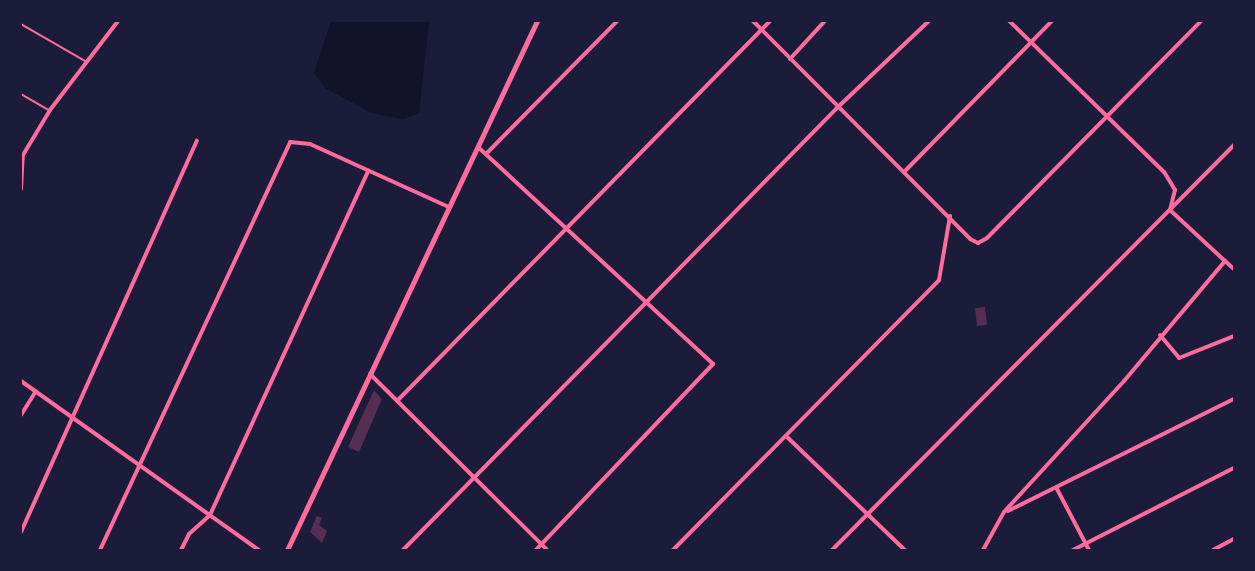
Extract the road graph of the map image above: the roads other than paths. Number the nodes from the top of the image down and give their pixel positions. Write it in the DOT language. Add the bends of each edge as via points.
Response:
graph roads {
  1 [pos="118,21"];
  2 [pos="537,21"];
  3 [pos="616,21"];
  4 [pos="753,21"];
  5 [pos="770,21"];
  6 [pos="825,21"];
  7 [pos="929,21"];
  8 [pos="1009,21"];
  9 [pos="1052,21"];
  10 [pos="1201,21"];
  11 [pos="21,24"];
  12 [pos="762,30"];
  13 [pos="1031,43"];
  14 [pos="790,59"];
  15 [pos="88,62"];
  16 [pos="21,94"];
  17 [pos="839,106"];
  18 [pos="50,110"];
  19 [pos="1106,118"];
  20 [pos="197,141"];
  21 [pos="1234,145"];
  22 [pos="477,146"];
  23 [pos="486,154"];
  24 [pos="22,156"];
  25 [pos="368,171"];
  26 [pos="905,171"];
  27 [pos="21,189"];
  28 [pos="449,207"];
  29 [pos="1170,210"];
  30 [pos="950,216"];
  31 [pos="567,226"];
  32 [pos="1225,261"];
  33 [pos="1234,269"];
  34 [pos="647,302"];
  35 [pos="1160,335"];
  36 [pos="1234,336"];
  37 [pos="370,373"];
  38 [pos="21,381"];
  39 [pos="36,391"];
  40 [pos="1234,399"];
  41 [pos="398,400"];
  42 [pos="21,415"];
  43 [pos="74,418"];
  44 [pos="786,436"];
  45 [pos="141,466"];
  46 [pos="1234,468"];
  47 [pos="473,477"];
  48 [pos="1057,489"];
  49 [pos="1004,512"];
  50 [pos="868,513"];
  51 [pos="210,515"];
  52 [pos="21,532"];
  53 [pos="1234,539"];
  54 [pos="1086,543"];
  55 [pos="541,545"];
  56 [pos="100,550"];
  57 [pos="182,550"];
  58 [pos="259,550"];
  59 [pos="287,550"];
  60 [pos="403,550"];
  61 [pos="536,550"];
  62 [pos="547,550"];
  63 [pos="673,550"];
  64 [pos="832,550"];
  65 [pos="905,550"];
  66 [pos="983,550"];
  67 [pos="1073,550"];
  68 [pos="1089,550"];
  69 [pos="1213,550"];
  1 -- 15 [label="street"];
  2 -- 22 [label="main road"];
  3 -- 23 [label="street"];
  4 -- 12 [label="street"];
  5 -- 12 [label="street"];
  6 -- 14 [label="street"];
  7 -- 17 [label="street"];
  8 -- 13 [label="street"];
  9 -- 13 [label="street"];
  10 -- 19 [label="street"];
  11 -- 15 [label="lane"];
  12 -- 14 [label="street"];
  12 -- 31 [label="street"];
  13 -- 19 [label="street"];
  13 -- 26 [label="street"];
  14 -- 17 [label="street"];
  15 -- 18 [label="street"];
  16 -- 18 [label="lane"];
  17 -- 26 [label="street"];
  17 -- 34 [label="street"];
  18 -- 24 [label="street"];
  19 -- 29 [label="street" via="1164,172 1175,190"];
  19 -- 30 [label="street" via="987,238 978,243 970,239"];
  20 -- 43 [label="street"];
  21 -- 29 [label="street"];
  22 -- 23 [label="street"];
  22 -- 28 [label="main road"];
  23 -- 31 [label="street"];
  24 -- 27 [label="street"];
  25 -- 28 [label="street"];
  25 -- 45 [label="street" via="310,144 290,142"];
  25 -- 51 [label="street"];
  26 -- 30 [label="street"];
  28 -- 37 [label="main road"];
  29 -- 32 [label="street"];
  29 -- 50 [label="street"];
  30 -- 44 [label="street" via="939,279"];
  31 -- 34 [label="street"];
  31 -- 41 [label="street"];
  32 -- 33 [label="street"];
  32 -- 35 [label="street"];
  34 -- 47 [label="street"];
  34 -- 55 [label="street" via="713,364"];
  35 -- 36 [label="street" via="1179,358"];
  35 -- 49 [label="street" via="1124,381"];
  37 -- 41 [label="street"];
  37 -- 59 [label="main road"];
  38 -- 39 [label="street"];
  39 -- 42 [label="street"];
  39 -- 43 [label="street"];
  40 -- 48 [label="street"];
  41 -- 47 [label="street"];
  43 -- 45 [label="street"];
  43 -- 52 [label="street"];
  44 -- 50 [label="street"];
  44 -- 63 [label="street"];
  45 -- 51 [label="street"];
  45 -- 56 [label="street"];
  46 -- 54 [label="street"];
  47 -- 55 [label="street"];
  47 -- 60 [label="street"];
  48 -- 49 [label="street"];
  48 -- 54 [label="street"];
  49 -- 66 [label="street"];
  50 -- 64 [label="street"];
  50 -- 65 [label="street"];
  51 -- 57 [label="street" via="189,534"];
  51 -- 58 [label="street"];
  53 -- 69 [label="street"];
  54 -- 67 [label="street"];
  54 -- 68 [label="street"];
  55 -- 61 [label="street"];
  55 -- 62 [label="street"];
}
